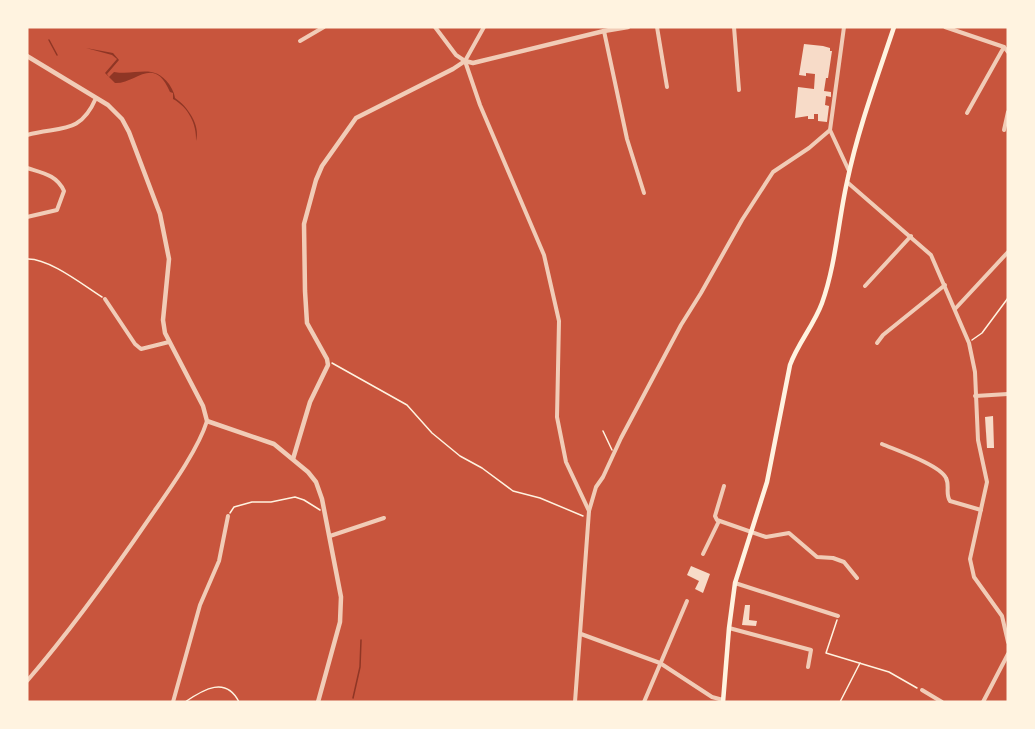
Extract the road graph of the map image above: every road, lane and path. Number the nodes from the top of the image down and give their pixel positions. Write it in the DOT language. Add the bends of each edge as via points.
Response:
graph roads {
  1 [pos="324,27"];
  2 [pos="435,27"];
  3 [pos="484,27"];
  4 [pos="587,27"];
  5 [pos="628,27"];
  6 [pos="657,27"];
  7 [pos="734,27"];
  8 [pos="844,27"];
  9 [pos="894,27"];
  10 [pos="945,27"];
  11 [pos="604,31"];
  12 [pos="587,35"];
  13 [pos="300,41"];
  14 [pos="1004,47"];
  15 [pos="1008,52"];
  16 [pos="27,56"];
  17 [pos="465,61"];
  18 [pos="667,87"];
  19 [pos="739,90"];
  20 [pos="96,98"];
  21 [pos="1008,112"];
  22 [pos="967,113"];
  23 [pos="830,130"];
  24 [pos="1004,130"];
  25 [pos="27,135"];
  26 [pos="27,168"];
  27 [pos="849,172"];
  28 [pos="847,182"];
  29 [pos="644,194"];
  30 [pos="27,217"];
  31 [pos="911,236"];
  32 [pos="1008,252"];
  33 [pos="27,259"];
  34 [pos="945,285"];
  35 [pos="865,286"];
  36 [pos="1008,298"];
  37 [pos="105,299"];
  38 [pos="955,309"];
  39 [pos="169,342"];
  40 [pos="877,343"];
  41 [pos="969,343"];
  42 [pos="327,359"];
  43 [pos="1008,394"];
  44 [pos="975,396"];
  45 [pos="207,421"];
  46 [pos="603,431"];
  47 [pos="882,444"];
  48 [pos="614,453"];
  49 [pos="293,459"];
  50 [pos="724,486"];
  51 [pos="317,509"];
  52 [pos="981,510"];
  53 [pos="589,511"];
  54 [pos="228,516"];
  55 [pos="589,519"];
  56 [pos="379,521"];
  57 [pos="719,521"];
  58 [pos="750,533"];
  59 [pos="330,536"];
  60 [pos="704,554"];
  61 [pos="857,578"];
  62 [pos="735,583"];
  63 [pos="687,600"];
  64 [pos="838,616"];
  65 [pos="1002,616"];
  66 [pos="1008,620"];
  67 [pos="729,628"];
  68 [pos="581,634"];
  69 [pos="1008,642"];
  70 [pos="1008,654"];
  71 [pos="860,662"];
  72 [pos="660,663"];
  73 [pos="808,667"];
  74 [pos="27,681"];
  75 [pos="922,690"];
  76 [pos="723,701"];
  77 [pos="173,702"];
  78 [pos="185,702"];
  79 [pos="239,702"];
  80 [pos="318,702"];
  81 [pos="575,702"];
  82 [pos="644,702"];
  83 [pos="840,702"];
  84 [pos="942,702"];
  85 [pos="982,702"];
  1 -- 13 [label="street"];
  2 -- 17 [label="street"];
  3 -- 17 [label="street"];
  4 -- 12 [label="street"];
  5 -- 11 [label="street"];
  6 -- 18 [label="street"];
  7 -- 19 [label="street"];
  8 -- 23 [label="street"];
  9 -- 27 [label="main road"];
  10 -- 14 [label="street"];
  11 -- 12 [label="street"];
  11 -- 29 [label="street" via="627,139"];
  12 -- 17 [label="street" via="473,63"];
  14 -- 15 [label="street"];
  14 -- 22 [label="street"];
  16 -- 20 [label="street"];
  17 -- 42 [label="street" via="363,112 322,166 304,224 307,323"];
  17 -- 53 [label="street" via="544,255 559,321 557,417 566,462"];
  20 -- 25 [label="street" via="87,116 75,126"];
  20 -- 39 [label="street" via="122,118 160,214 169,259 163,320"];
  21 -- 24 [label="street"];
  23 -- 27 [label="street"];
  23 -- 48 [label="street" via="773,171 681,325"];
  26 -- 30 [label="street" via="60,182 64,191 57,210"];
  27 -- 28 [label="main road"];
  28 -- 31 [label="street"];
  28 -- 58 [label="main road" via="822,304 790,365 767,482"];
  31 -- 34 [label="street" via="931,255"];
  31 -- 35 [label="street"];
  32 -- 38 [label="street"];
  33 -- 37 [label="path" via="58,269"];
  34 -- 38 [label="street"];
  34 -- 40 [label="street"];
  36 -- 41 [label="path" via="982,333"];
  37 -- 39 [label="street" via="141,349"];
  38 -- 41 [label="street"];
  39 -- 45 [label="street"];
  41 -- 44 [label="street"];
  42 -- 49 [label="street"];
  42 -- 55 [label="path" via="406,405 460,456 513,491"];
  43 -- 44 [label="street"];
  44 -- 52 [label="street" via="978,440 987,482"];
  45 -- 49 [label="street" via="274,444"];
  45 -- 74 [label="street" via="178,477 124,556"];
  46 -- 48 [label="path"];
  47 -- 52 [label="street" via="938,469 946,476 950,501"];
  48 -- 53 [label="street" via="596,487"];
  49 -- 59 [label="street" via="316,482"];
  50 -- 57 [label="street" via="715,516"];
  51 -- 54 [label="path" via="295,497 237,506"];
  52 -- 65 [label="street" via="970,559 974,577"];
  53 -- 55 [label="street"];
  54 -- 77 [label="street" via="219,561 200,605"];
  55 -- 68 [label="street"];
  56 -- 59 [label="street"];
  57 -- 58 [label="street"];
  57 -- 60 [label="street"];
  58 -- 61 [label="street" via="766,537 789,532 817,557 844,562"];
  58 -- 62 [label="main road"];
  59 -- 80 [label="street" via="341,597 340,622"];
  62 -- 64 [label="street"];
  62 -- 67 [label="main road"];
  63 -- 72 [label="street"];
  64 -- 71 [label="path" via="826,653"];
  65 -- 66 [label="street"];
  65 -- 69 [label="street"];
  67 -- 73 [label="street" via="812,650"];
  67 -- 76 [label="main road"];
  68 -- 72 [label="street"];
  68 -- 81 [label="street"];
  70 -- 85 [label="street"];
  71 -- 75 [label="path"];
  71 -- 83 [label="path"];
  72 -- 76 [label="street"];
  72 -- 82 [label="street"];
  75 -- 84 [label="street"];
  78 -- 79 [label="path" via="199,692 224,687 233,691"];
}
